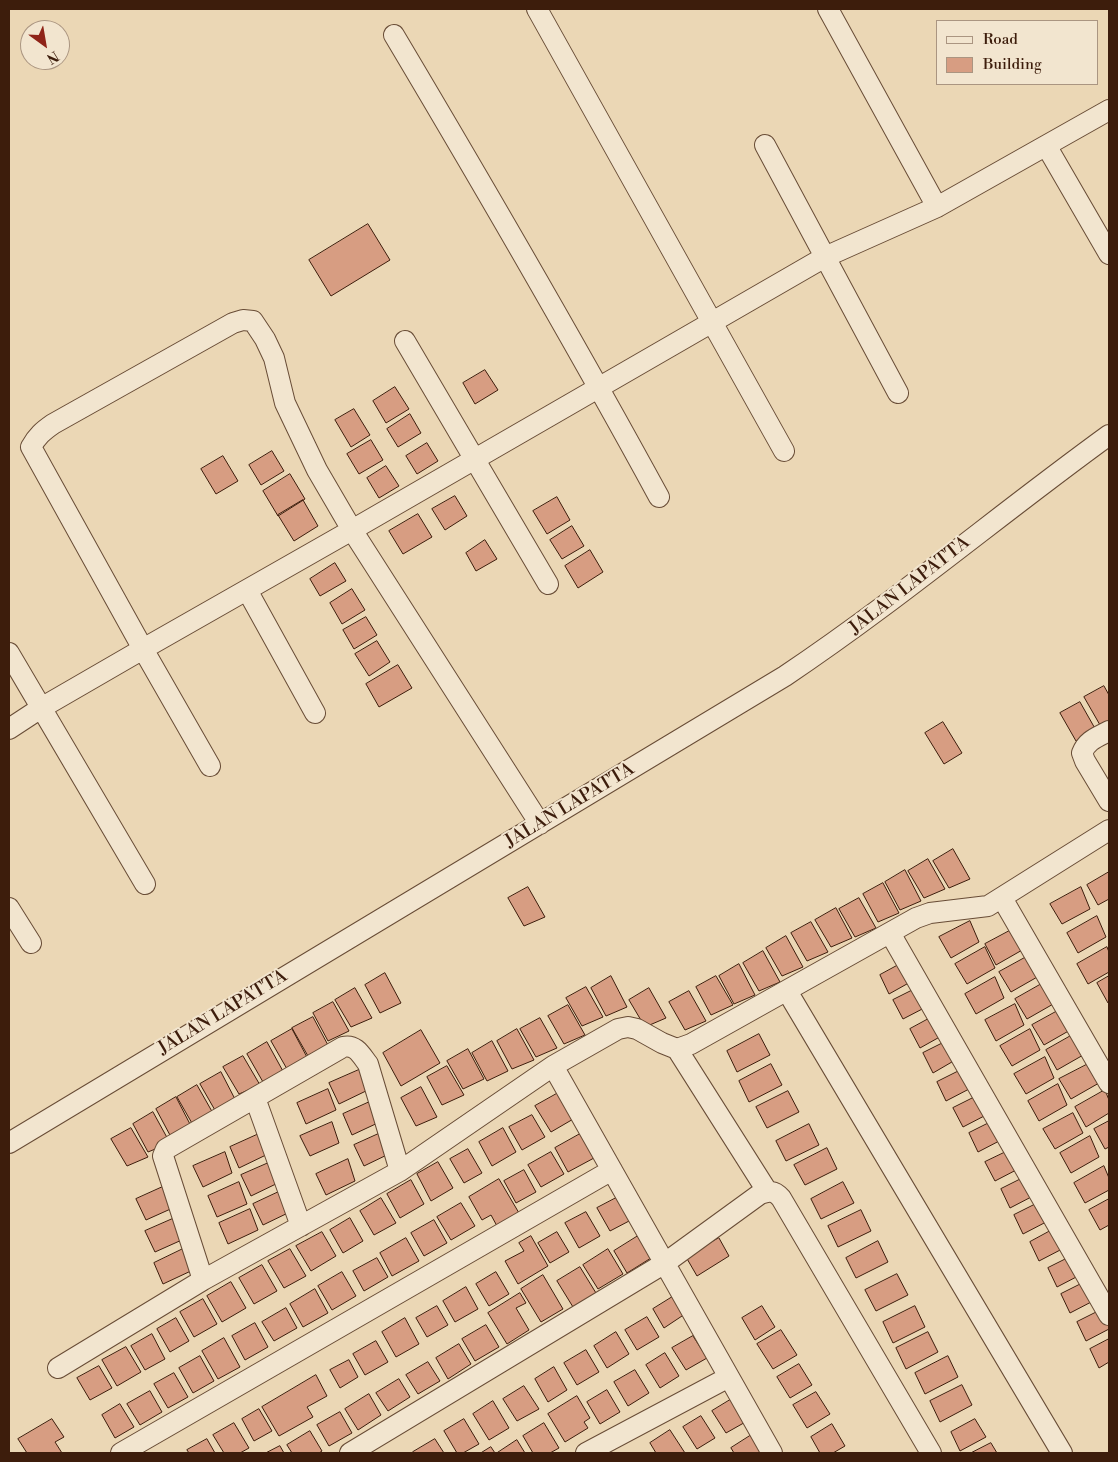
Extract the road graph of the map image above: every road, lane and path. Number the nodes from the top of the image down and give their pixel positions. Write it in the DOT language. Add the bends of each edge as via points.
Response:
graph roads {
  1 [pos="537,9"];
  2 [pos="828,9"];
  3 [pos="394,35"];
  4 [pos="1109,110"];
  5 [pos="764,146"];
  6 [pos="1047,146"];
  7 [pos="937,207"];
  8 [pos="1109,254"];
  9 [pos="824,257"];
  10 [pos="712,322"];
  11 [pos="405,341"];
  12 [pos="599,387"];
  13 [pos="898,393"];
  14 [pos="1109,435"];
  15 [pos="784,450"];
  16 [pos="475,459"];
  17 [pos="659,497"];
  18 [pos="352,530"];
  19 [pos="548,584"];
  20 [pos="247,590"];
  21 [pos="143,649"];
  22 [pos="9,654"];
  23 [pos="41,708"];
  24 [pos="315,712"];
  25 [pos="9,729"];
  26 [pos="1109,730"];
  27 [pos="210,766"];
  28 [pos="1109,800"];
  29 [pos="540,824"];
  30 [pos="1109,830"];
  31 [pos="145,884"];
  32 [pos="1002,898"];
  33 [pos="9,908"];
  34 [pos="890,933"];
  35 [pos="31,943"];
  36 [pos="786,991"];
  37 [pos="677,1049"];
  38 [pos="553,1066"];
  39 [pos="1109,1083"];
  40 [pos="256,1098"];
  41 [pos="9,1142"];
  42 [pos="612,1170"];
  43 [pos="400,1171"];
  44 [pos="767,1192"];
  45 [pos="301,1226"];
  46 [pos="665,1263"];
  47 [pos="204,1280"];
  48 [pos="1109,1315"];
  49 [pos="58,1368"];
  50 [pos="729,1377"];
  51 [pos="121,1453"];
  52 [pos="350,1453"];
  53 [pos="586,1453"];
  54 [pos="772,1453"];
  55 [pos="931,1453"];
  56 [pos="1062,1453"];
  1 -- 10 [label="street"];
  2 -- 7 [label="street"];
  3 -- 12 [label="street"];
  4 -- 6 [label="street"];
  5 -- 9 [label="street"];
  6 -- 7 [label="street"];
  6 -- 8 [label="street"];
  7 -- 9 [label="street"];
  9 -- 10 [label="street"];
  9 -- 13 [label="street"];
  10 -- 12 [label="street"];
  10 -- 15 [label="street"];
  11 -- 16 [label="street"];
  12 -- 16 [label="street"];
  12 -- 17 [label="street"];
  14 -- 29 [label="street, JALAN LAPATTA" via="835,643"];
  16 -- 18 [label="street"];
  16 -- 19 [label="street"];
  18 -- 20 [label="street"];
  18 -- 21 [label="street" via="317,470 285,403 274,358 253,321 233,323 53,424 41,432 31,447"];
  18 -- 29 [label="street"];
  20 -- 21 [label="street"];
  20 -- 24 [label="street"];
  21 -- 23 [label="street"];
  21 -- 27 [label="street"];
  22 -- 23 [label="street"];
  23 -- 25 [label="street"];
  23 -- 31 [label="street"];
  26 -- 28 [label="street" via="1086,744 1082,753"];
  29 -- 41 [label="street, JALAN LAPATTA"];
  30 -- 32 [label="street"];
  32 -- 34 [label="street" via="988,906 930,913"];
  32 -- 39 [label="street"];
  33 -- 35 [label="street"];
  34 -- 36 [label="street"];
  34 -- 48 [label="street"];
  36 -- 37 [label="street"];
  36 -- 56 [label="street"];
  37 -- 38 [label="street" via="628,1027 618,1029"];
  37 -- 44 [label="street"];
  38 -- 42 [label="street"];
  38 -- 43 [label="street"];
  40 -- 43 [label="street" via="342,1047 352,1047 368,1064"];
  40 -- 45 [label="street"];
  40 -- 47 [label="street" via="166,1149 163,1154"];
  42 -- 46 [label="street"];
  42 -- 51 [label="street"];
  43 -- 45 [label="street"];
  44 -- 46 [label="street"];
  44 -- 55 [label="street" via="776,1192 781,1198"];
  45 -- 47 [label="street"];
  46 -- 50 [label="street"];
  46 -- 52 [label="street"];
  47 -- 49 [label="street"];
  50 -- 53 [label="street"];
  50 -- 54 [label="street"];
}
